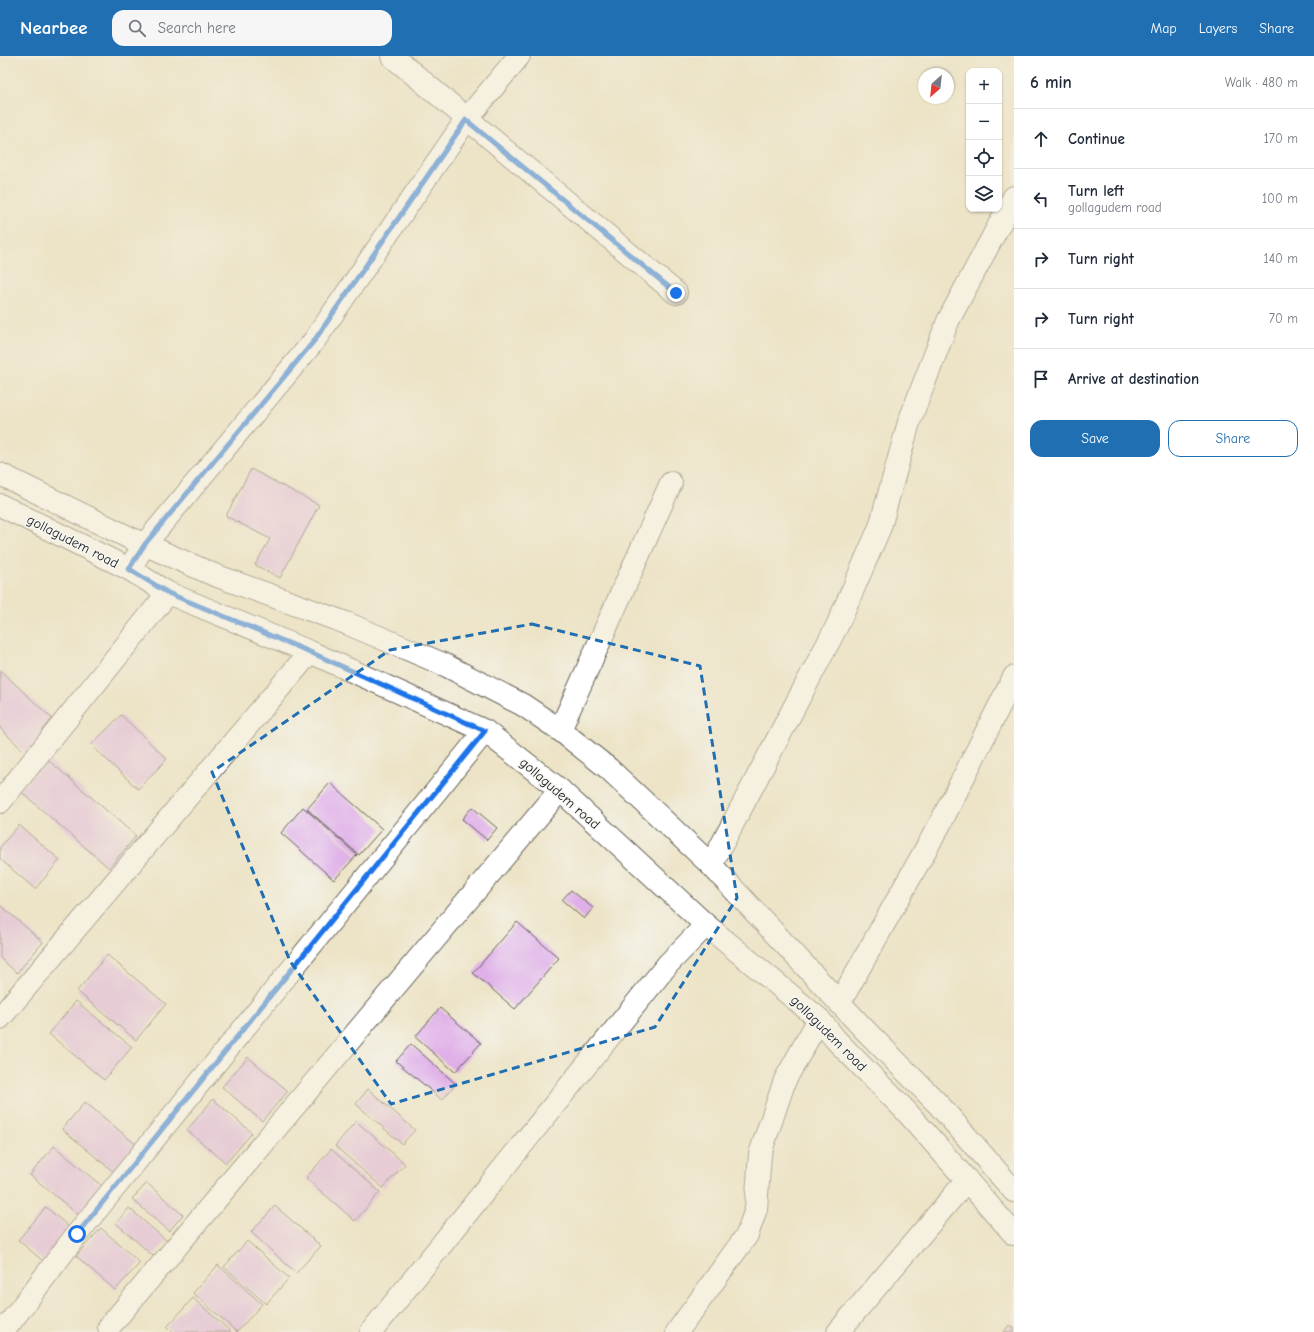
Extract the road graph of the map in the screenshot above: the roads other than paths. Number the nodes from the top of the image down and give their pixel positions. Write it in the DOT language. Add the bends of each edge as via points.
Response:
graph roads {
  1 [pos="392,56"];
  2 [pos="519,56"];
  3 [pos="466,120"];
  4 [pos="1014,197"];
  5 [pos="676,293"];
  6 [pos="0,474"];
  7 [pos="672,483"];
  8 [pos="0,505"];
  9 [pos="145,544"];
  10 [pos="129,569"];
  11 [pos="168,593"];
  12 [pos="310,652"];
  13 [pos="1014,677"];
  14 [pos="560,730"];
  15 [pos="485,731"];
  16 [pos="560,790"];
  17 [pos="0,802"];
  18 [pos="711,865"];
  19 [pos="706,925"];
  20 [pos="840,1002"];
  21 [pos="0,1018"];
  22 [pos="819,1019"];
  23 [pos="967,1180"];
  24 [pos="1014,1191"];
  25 [pos="1014,1234"];
  26 [pos="109,1327"];
  27 [pos="3,1332"];
  28 [pos="371,1332"];
  29 [pos="677,1332"];
  30 [pos="838,1332"];
  1 -- 3 [label="street"];
  2 -- 3 [label="street"];
  3 -- 5 [label="street"];
  3 -- 9 [label="street" via="314,341"];
  4 -- 18 [label="street" via="948,321 909,422 880,527 837,626"];
  6 -- 9 [label="street, gollagudem road"];
  7 -- 14 [label="street"];
  8 -- 10 [label="street, gollagudem road"];
  9 -- 10 [label="street"];
  9 -- 14 [label="street, gollagudem road" via="212,574 346,623 445,665 523,705"];
  10 -- 11 [label="street, gollagudem road"];
  11 -- 12 [label="street, gollagudem road"];
  11 -- 17 [label="street"];
  12 -- 15 [label="street, gollagudem road"];
  12 -- 21 [label="street"];
  13 -- 20 [label="street" via="940,824"];
  14 -- 18 [label="street, gollagudem road" via="609,769"];
  15 -- 16 [label="street, gollagudem road"];
  15 -- 27 [label="street" via="77,1234"];
  16 -- 19 [label="street, gollagudem road"];
  16 -- 26 [label="street"];
  18 -- 20 [label="street, gollagudem road"];
  19 -- 22 [label="street, gollagudem road"];
  19 -- 28 [label="street" via="668,964"];
  20 -- 24 [label="street, gollagudem road" via="939,1105"];
  22 -- 23 [label="street, gollagudem road"];
  22 -- 29 [label="street" via="785,1080 760,1154 756,1210 746,1235"];
  23 -- 25 [label="street, gollagudem road"];
  23 -- 30 [label="street"];
}
